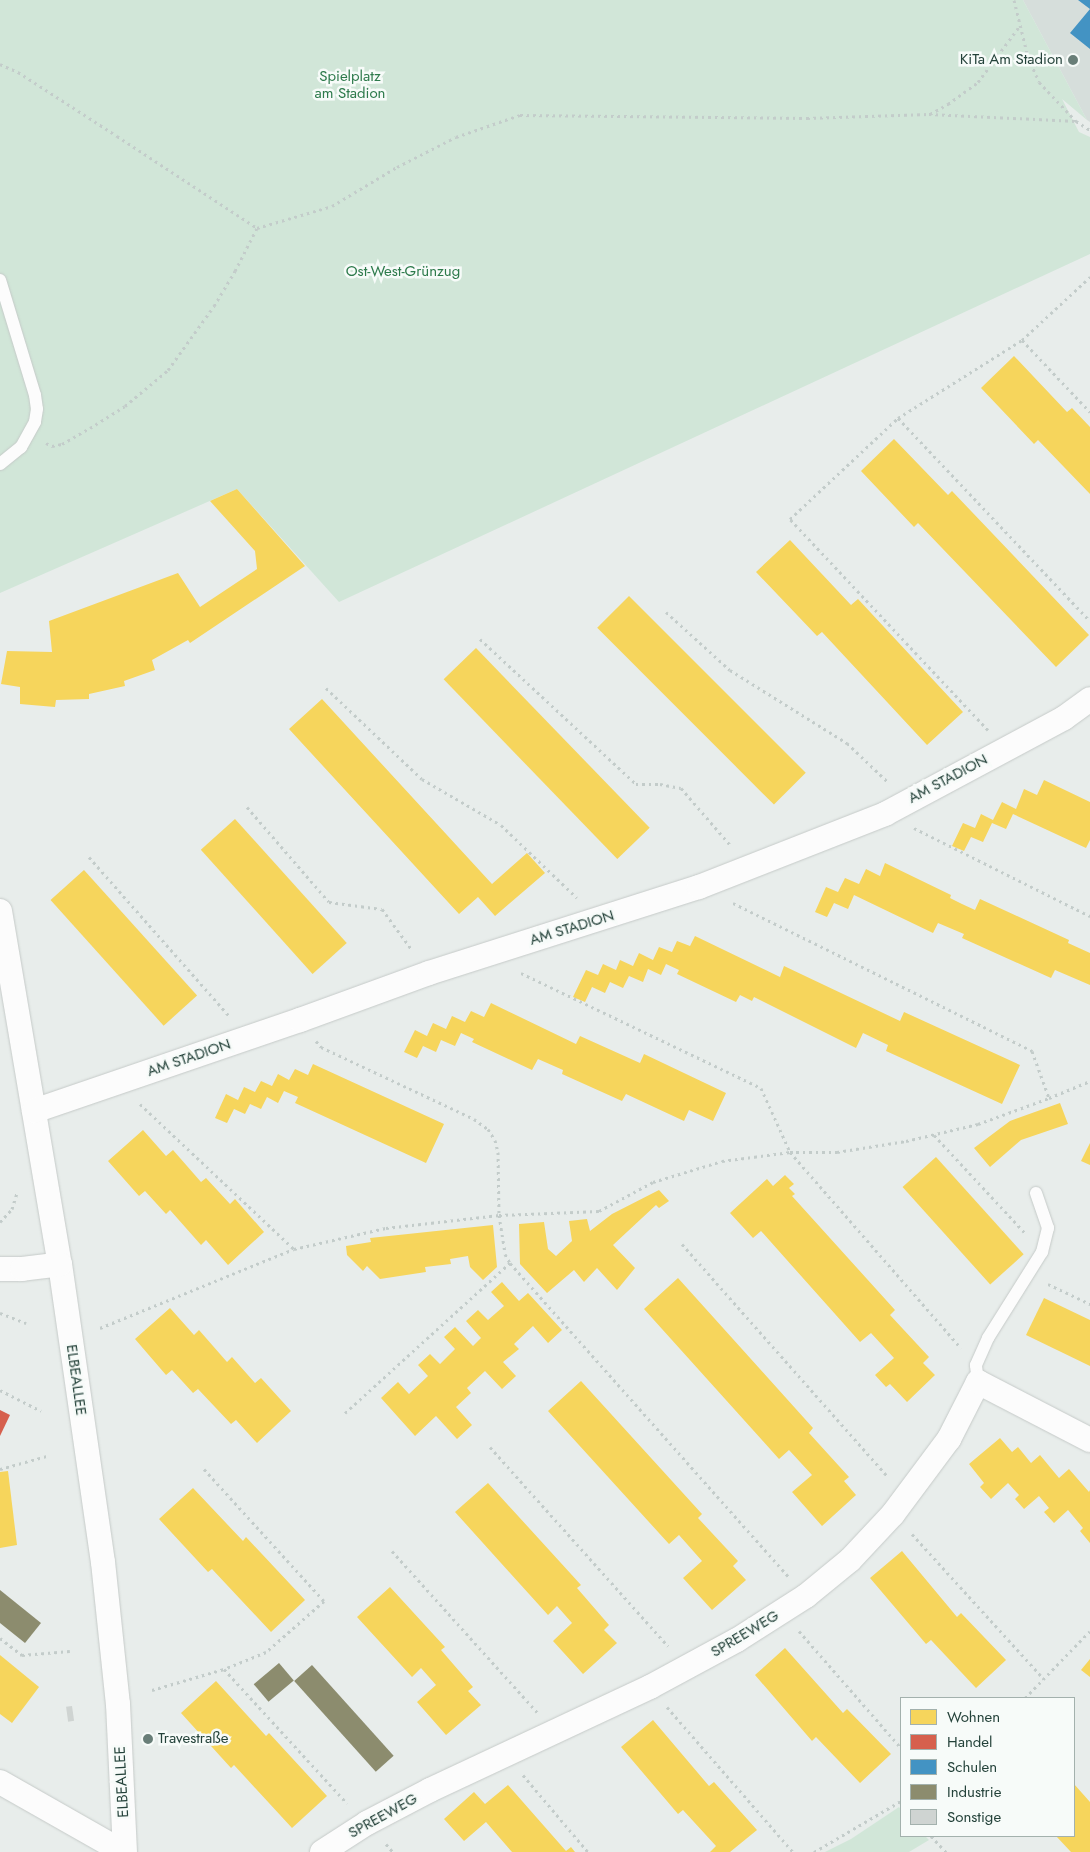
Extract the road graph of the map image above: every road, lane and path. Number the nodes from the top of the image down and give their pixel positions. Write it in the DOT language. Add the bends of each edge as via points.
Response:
graph roads {
  1 [pos="1014,0"];
  2 [pos="1019,26"];
  3 [pos="0,64"];
  4 [pos="929,114"];
  5 [pos="1076,121"];
  6 [pos="1090,130"];
  7 [pos="257,228"];
  8 [pos="1090,277"];
  9 [pos="0,280"];
  10 [pos="1022,340"];
  11 [pos="1090,412"];
  12 [pos="898,418"];
  13 [pos="29,435"];
  14 [pos="0,464"];
  15 [pos="666,612"];
  16 [pos="1090,621"];
  17 [pos="480,639"];
  18 [pos="326,688"];
  19 [pos="1090,700"];
  20 [pos="1006,748"];
  21 [pos="908,801"];
  22 [pos="247,808"];
  23 [pos="885,814"];
  24 [pos="89,857"];
  25 [pos="748,866"];
  26 [pos="699,887"];
  27 [pos="0,911"];
  28 [pos="1090,916"];
  29 [pos="599,920"];
  30 [pos="483,955"];
  31 [pos="429,973"];
  32 [pos="300,1020"];
  33 [pos="249,1038"];
  34 [pos="125,1080"];
  35 [pos="1090,1081"];
  36 [pos="1050,1098"];
  37 [pos="34,1111"];
  38 [pos="934,1135"];
  39 [pos="790,1152"];
  40 [pos="16,1193"];
  41 [pos="1036,1193"];
  42 [pos="499,1215"];
  43 [pos="0,1222"];
  44 [pos="682,1244"];
  45 [pos="294,1249"];
  46 [pos="1042,1252"];
  47 [pos="510,1263"];
  48 [pos="60,1264"];
  49 [pos="0,1269"];
  50 [pos="1027,1274"];
  51 [pos="1090,1304"];
  52 [pos="0,1313"];
  53 [pos="26,1324"];
  54 [pos="100,1328"];
  55 [pos="977,1374"];
  56 [pos="0,1390"];
  57 [pos="41,1411"];
  58 [pos="345,1413"];
  59 [pos="1090,1440"];
  60 [pos="490,1447"];
  61 [pos="47,1456"];
  62 [pos="0,1469"];
  63 [pos="204,1469"];
  64 [pos="899,1505"];
  65 [pos="392,1551"];
  66 [pos="806,1596"];
  67 [pos="782,1612"];
  68 [pos="1090,1631"];
  69 [pos="0,1638"];
  70 [pos="70,1651"];
  71 [pos="687,1668"];
  72 [pos="224,1669"];
  73 [pos="1044,1680"];
  74 [pos="650,1687"];
  75 [pos="152,1690"];
  76 [pos="1026,1697"];
  77 [pos="554,1732"];
  78 [pos="900,1747"];
  79 [pos="505,1754"];
  80 [pos="0,1782"];
  81 [pos="900,1803"];
  82 [pos="367,1823"];
  83 [pos="932,1837"];
  84 [pos="124,1852"];
  85 [pos="322,1852"];
  86 [pos="588,1852"];
  87 [pos="793,1852"];
  88 [pos="814,1852"];
  89 [pos="946,1852"];
  1 -- 2 [label="path"];
  2 -- 4 [label="path" via="978,82"];
  2 -- 5 [label="path" via="1039,82"];
  3 -- 7 [label="path" via="18,72"];
  4 -- 5 [label="path"];
  4 -- 7 [label="path" via="807,118 520,115 456,137 332,206"];
  5 -- 6 [label="path"];
  7 -- 13 [label="path" via="214,306 168,370 125,406 62,444 52,446"];
  8 -- 10 [label="path"];
  9 -- 13 [label="lane" via="37,409"];
  10 -- 11 [label="path"];
  10 -- 12 [label="path"];
  12 -- 16 [label="path"];
  12 -- 20 [label="path" via="790,519"];
  13 -- 14 [label="lane" via="21,447"];
  15 -- 21 [label="path" via="730,670 846,743"];
  17 -- 25 [label="path" via="636,784 681,788"];
  18 -- 29 [label="path" via="422,779 501,825"];
  19 -- 20 [label="street, AM STADION" via="1064,718"];
  20 -- 21 [label="street, AM STADION"];
  21 -- 23 [label="street, AM STADION"];
  22 -- 31 [label="path" via="329,902 382,909"];
  23 -- 25 [label="street, AM STADION"];
  23 -- 28 [label="path"];
  24 -- 33 [label="path"];
  25 -- 26 [label="street, AM STADION"];
  26 -- 29 [label="street, AM STADION"];
  26 -- 36 [label="path" via="1032,1051"];
  27 -- 37 [label="street, ELBEALLEE"];
  29 -- 30 [label="street, AM STADION"];
  30 -- 31 [label="street, AM STADION"];
  30 -- 39 [label="path" via="761,1088"];
  31 -- 32 [label="street, AM STADION"];
  32 -- 33 [label="street, AM STADION"];
  32 -- 42 [label="path" via="321,1047 474,1119 488,1130 498,1152"];
  33 -- 34 [label="street, AM STADION"];
  34 -- 37 [label="street, AM STADION"];
  34 -- 45 [label="path" via="140,1104"];
  35 -- 36 [label="path"];
  36 -- 38 [label="path" via="978,1124"];
  37 -- 48 [label="street, ELBEALLEE"];
  38 -- 39 [label="path" via="837,1152"];
  38 -- 46 [label="path"];
  39 -- 42 [label="path" via="722,1161 653,1182 599,1211"];
  39 -- 55 [label="path"];
  40 -- 43 [label="path" via="12,1209"];
  41 -- 46 [label="lane" via="1048,1228"];
  42 -- 45 [label="path" via="386,1228"];
  42 -- 47 [label="path" via="505,1254"];
  44 -- 64 [label="path"];
  45 -- 54 [label="path"];
  46 -- 50 [label="lane"];
  47 -- 58 [label="path"];
  47 -- 66 [label="path"];
  48 -- 49 [label="street"];
  48 -- 84 [label="street, ELBEALLEE" via="112,1640"];
  50 -- 51 [label="path"];
  50 -- 55 [label="lane" via="988,1338"];
  52 -- 53 [label="path"];
  55 -- 59 [label="street"];
  55 -- 64 [label="street, SPREEWEG" via="948,1439"];
  56 -- 57 [label="path"];
  60 -- 71 [label="path"];
  61 -- 62 [label="path"];
  63 -- 72 [label="path" via="324,1601 266,1652"];
  64 -- 66 [label="street, SPREEWEG" via="850,1560"];
  64 -- 73 [label="path"];
  65 -- 77 [label="path"];
  66 -- 67 [label="street, SPREEWEG"];
  67 -- 71 [label="street, SPREEWEG"];
  67 -- 78 [label="path"];
  68 -- 73 [label="path"];
  69 -- 70 [label="path" via="22,1655"];
  71 -- 74 [label="street, SPREEWEG"];
  72 -- 75 [label="path"];
  72 -- 82 [label="path"];
  73 -- 76 [label="path"];
  74 -- 77 [label="street, SPREEWEG"];
  74 -- 87 [label="path"];
  77 -- 79 [label="street, SPREEWEG"];
  79 -- 82 [label="street, SPREEWEG"];
  79 -- 86 [label="path"];
  80 -- 84 [label="street"];
  81 -- 88 [label="path"];
  82 -- 85 [label="street, SPREEWEG"];
  83 -- 89 [label="path"];
}
